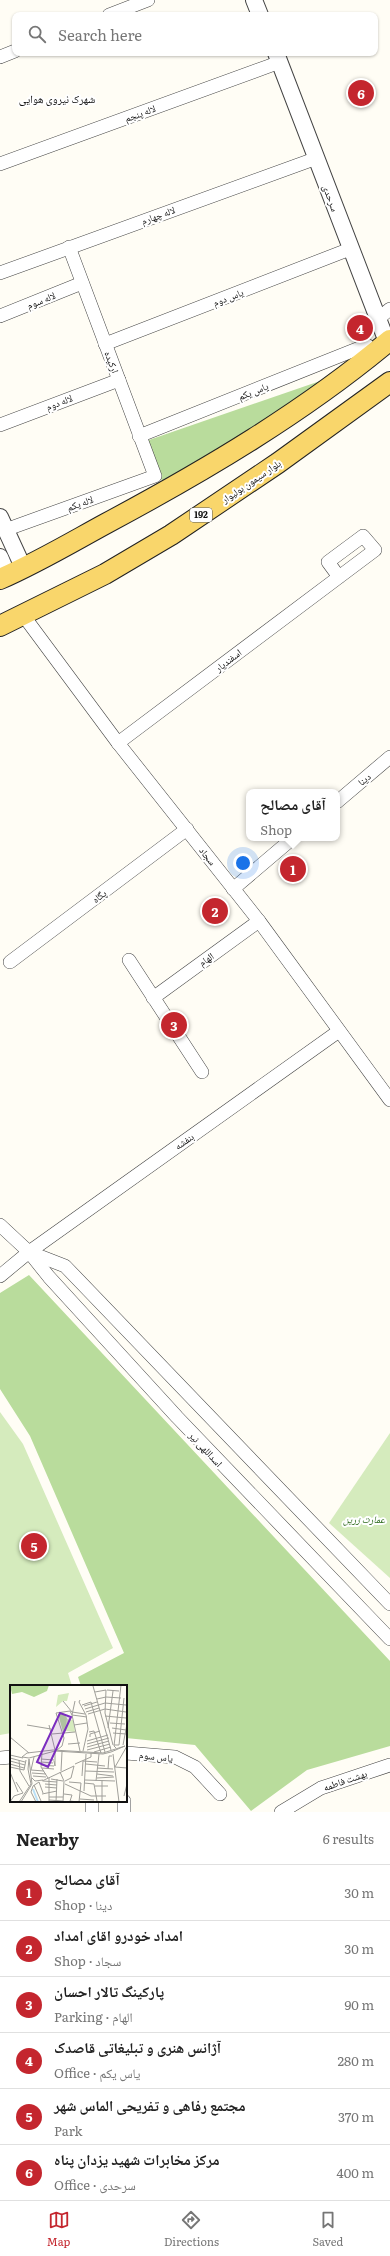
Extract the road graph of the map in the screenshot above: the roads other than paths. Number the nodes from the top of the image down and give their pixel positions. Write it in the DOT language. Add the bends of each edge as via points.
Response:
graph roads {
  1 [pos="148,0"];
  2 [pos="254,0"];
  3 [pos="117,12"];
  4 [pos="259,12"];
  5 [pos="12,52"];
  6 [pos="0,57"];
  7 [pos="278,58"];
  8 [pos="317,158"];
  9 [pos="0,164"];
  10 [pos="69,248"];
  11 [pos="350,249"];
  12 [pos="0,273"];
  13 [pos="82,283"];
  14 [pos="390,309"];
  15 [pos="0,316"];
  16 [pos="378,319"];
  17 [pos="389,341"];
  18 [pos="105,344"];
  19 [pos="367,345"];
  20 [pos="119,380"];
  21 [pos="390,382"];
  22 [pos="0,425"];
  23 [pos="139,436"];
  24 [pos="155,476"];
  25 [pos="2,524"];
  26 [pos="0,557"];
  27 [pos="8,574"];
  28 [pos="339,578"];
  29 [pos="24,615"];
  30 [pos="0,626"];
  31 [pos="118,743"];
  32 [pos="390,757"];
  33 [pos="340,799"];
  34 [pos="187,829"];
  35 [pos="289,841"];
  36 [pos="233,889"];
  37 [pos="260,921"];
  38 [pos="129,960"];
  39 [pos="10,962"];
  40 [pos="153,998"];
  41 [pos="339,1031"];
  42 [pos="202,1072"];
  43 [pos="390,1100"];
  44 [pos="0,1225"];
  45 [pos="29,1252"];
  46 [pos="0,1276"];
  47 [pos="390,1604"];
  48 [pos="390,1639"];
  49 [pos="127,1753"];
  50 [pos="10,1757"];
  51 [pos="0,1758"];
  52 [pos="390,1765"];
  53 [pos="220,1794"];
  54 [pos="281,1812"];
  1 -- 3 [label="street"];
  2 -- 4 [label="street"];
  5 -- 6 [label="street"];
  7 -- 8 [label="street, سرحدی"];
  7 -- 9 [label="street, لاله پنجم"];
  8 -- 10 [label="street, لاله چهارم"];
  8 -- 11 [label="street, سرحدی"];
  10 -- 12 [label="street, لاله چهارم"];
  10 -- 13 [label="street, ارکیده"];
  11 -- 16 [label="street, سرحدی"];
  11 -- 18 [label="street, یاس دوم"];
  13 -- 15 [label="street, لاله سوم"];
  13 -- 18 [label="street, ارکیده"];
  14 -- 16 [label="street"];
  16 -- 17 [label="street, سرحدی"];
  17 -- 27 [label="main road" via="328,388 262,433 151,499"];
  18 -- 20 [label="street, ارکیده"];
  19 -- 23 [label="street, یاس یکم"];
  20 -- 22 [label="street, لاله دوم"];
  20 -- 23 [label="street, ارکیده"];
  21 -- 29 [label="main road, بلوار سیمون بولیوار / 192" via="291,454 171,535 105,574"];
  23 -- 24 [label="street, ارکیده"];
  24 -- 25 [label="street, لاله یکم"];
  25 -- 27 [label="street"];
  26 -- 27 [label="street"];
  28 -- 31 [label="street, اسفندیار"];
  29 -- 30 [label="main road, بلوار سیمون بولیوار / 192"];
  29 -- 31 [label="street, سجاد"];
  31 -- 34 [label="street, سجاد"];
  32 -- 33 [label="street, دینا"];
  34 -- 36 [label="street, سجاد"];
  34 -- 39 [label="street, پگاه"];
  35 -- 36 [label="street"];
  36 -- 37 [label="street, سجاد"];
  37 -- 40 [label="street, الهام"];
  37 -- 41 [label="street, سجاد"];
  38 -- 40 [label="street"];
  40 -- 42 [label="street"];
  41 -- 43 [label="street, سجاد"];
  41 -- 45 [label="street, بنفشه"];
  44 -- 45 [label="street, اسداللهی نیر"];
  45 -- 46 [label="street, بنفشه"];
  45 -- 47 [label="street, اسداللهی نیر" via="65,1266"];
  45 -- 48 [label="street, اسداللهی نیر" via="177,1417"];
  49 -- 53 [label="street, یاس سوم" via="175,1757 195,1766"];
  50 -- 51 [label="street"];
  52 -- 54 [label="street, بهشت فاطمه" via="321,1788"];
}
